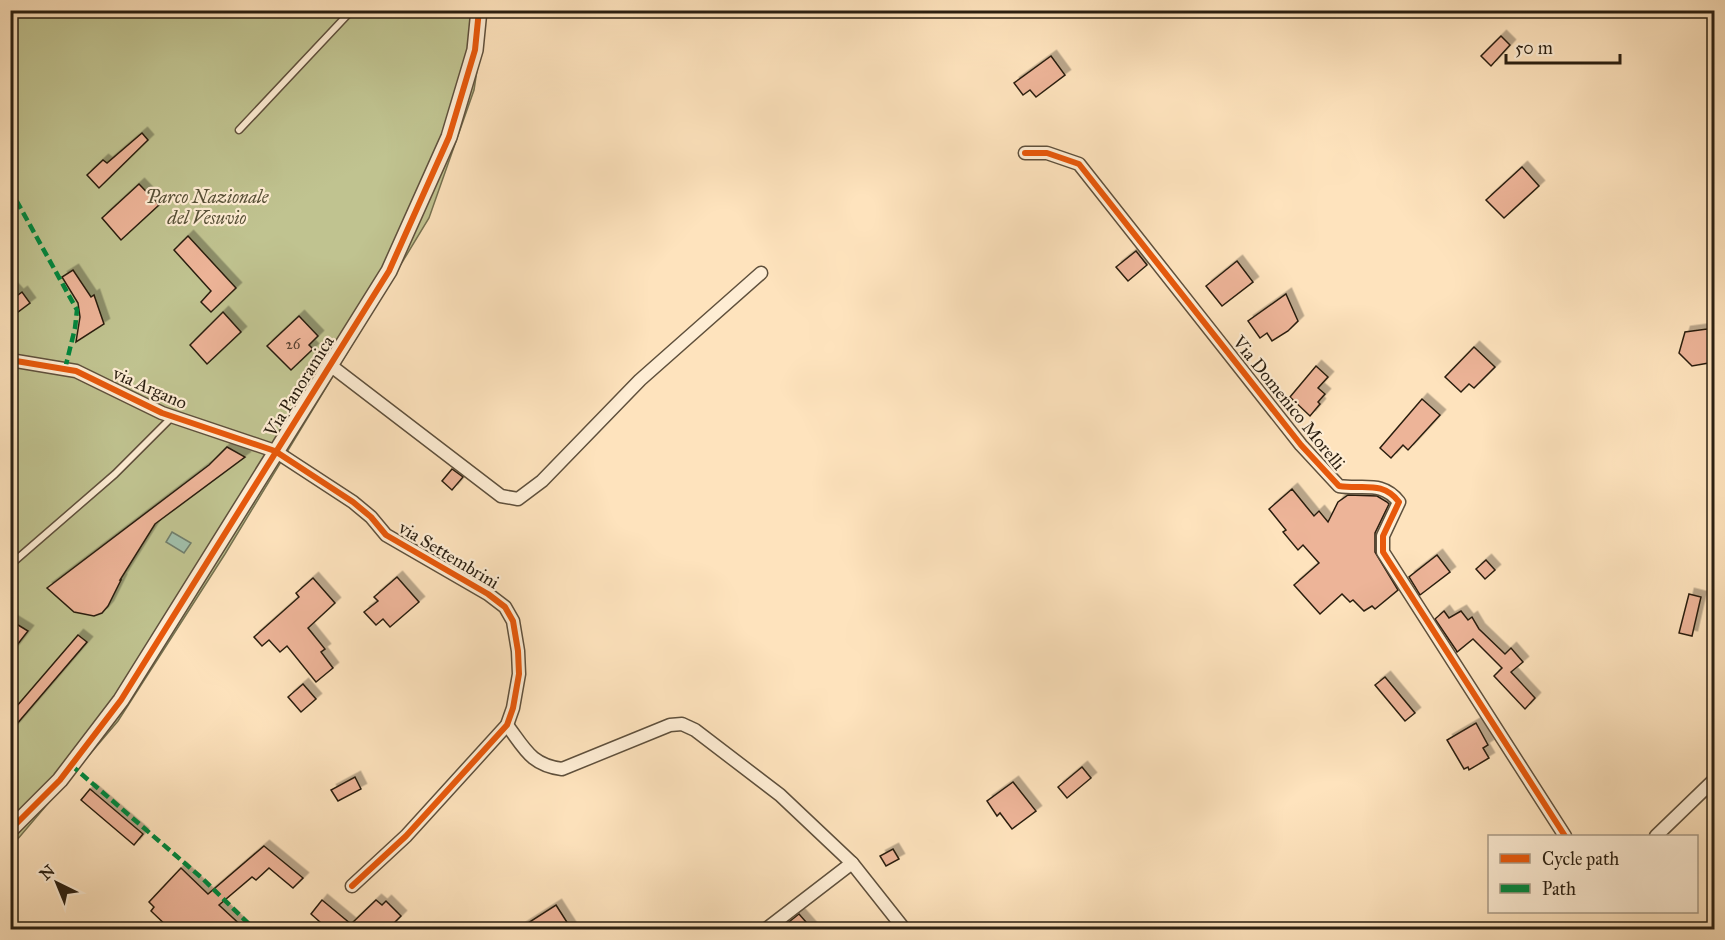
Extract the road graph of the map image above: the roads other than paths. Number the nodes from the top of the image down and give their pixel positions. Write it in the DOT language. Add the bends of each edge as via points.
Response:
graph roads {
  1 [pos="352,10"];
  2 [pos="479,10"];
  3 [pos="239,130"];
  4 [pos="1026,153"];
  5 [pos="761,273"];
  6 [pos="10,360"];
  7 [pos="330,365"];
  8 [pos="172,416"];
  9 [pos="275,451"];
  10 [pos="10,566"];
  11 [pos="507,725"];
  12 [pos="1714,780"];
  13 [pos="10,830"];
  14 [pos="1564,835"];
  15 [pos="1658,835"];
  16 [pos="852,863"];
  17 [pos="352,886"];
  18 [pos="765,930"];
  19 [pos="905,930"];
  1 -- 3 [label="lane"];
  2 -- 7 [label="street, Via Panoramica" via="475,50 449,137 390,270"];
  4 -- 14 [label="street, Via Domenico Morelli" via="1047,153 1079,164 1301,445 1339,486 1387,490 1399,502 1383,536 1383,552"];
  5 -- 7 [label="street" via="640,380 542,481 518,499 501,496"];
  6 -- 8 [label="street, via Argano" via="76,371"];
  7 -- 9 [label="street, Via Panoramica"];
  8 -- 9 [label="street, via Argano"];
  8 -- 10 [label="lane" via="115,474"];
  9 -- 11 [label="street, via Settembrini" via="353,502 386,535 505,607 513,621 519,674"];
  9 -- 13 [label="street, Via Panoramica" via="121,700 60,780"];
  11 -- 16 [label="street" via="531,757 546,767 562,769 670,725 682,724 780,795"];
  11 -- 17 [label="street, via Settembrini" via="406,836"];
  12 -- 15 [label="street"];
  16 -- 18 [label="street"];
  16 -- 19 [label="street"];
}
